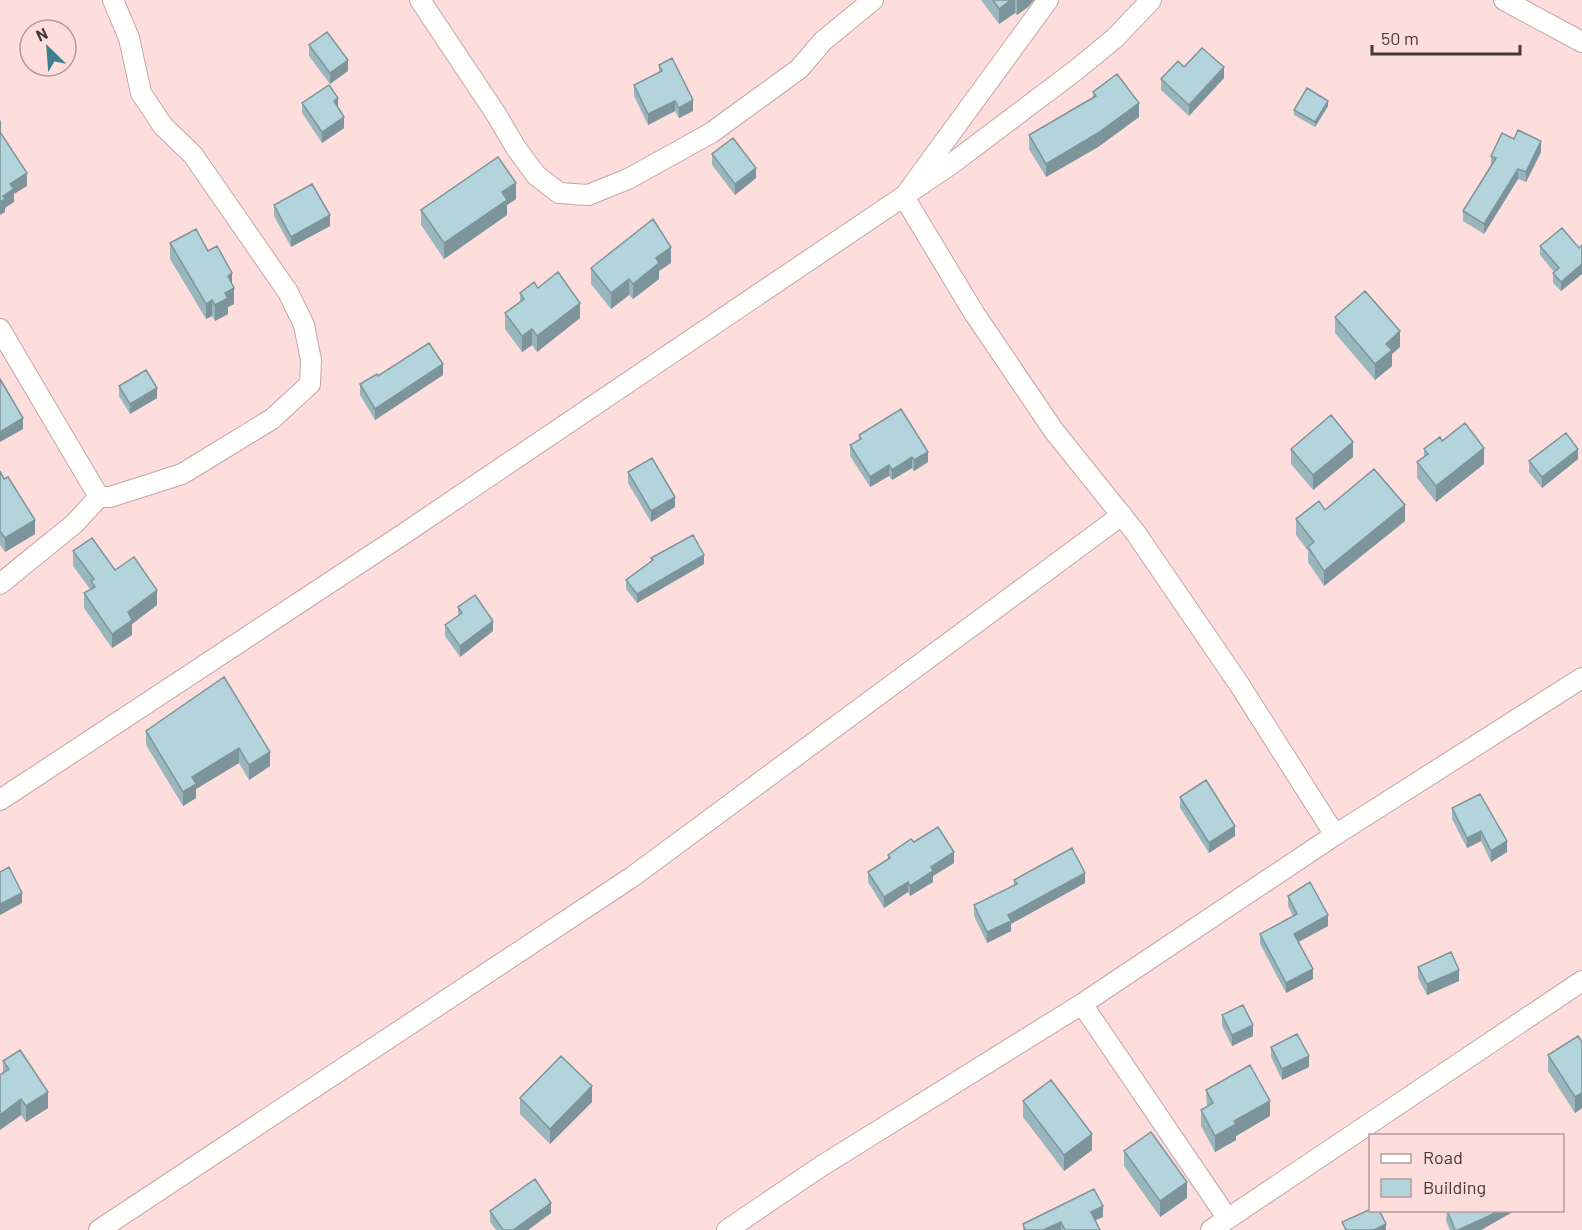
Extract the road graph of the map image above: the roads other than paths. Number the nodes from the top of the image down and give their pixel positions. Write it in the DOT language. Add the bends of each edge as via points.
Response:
graph roads {
  1 [pos="113,0"];
  2 [pos="420,0"];
  3 [pos="873,0"];
  4 [pos="1048,0"];
  5 [pos="1151,0"];
  6 [pos="1504,0"];
  7 [pos="1582,42"];
  8 [pos="904,197"];
  9 [pos="2,336"];
  10 [pos="99,497"];
  11 [pos="1122,515"];
  12 [pos="0,584"];
  13 [pos="1582,678"];
  14 [pos="0,800"];
  15 [pos="1335,835"];
  16 [pos="1582,981"];
  17 [pos="1082,1004"];
  18 [pos="1219,1225"];
  19 [pos="99,1230"];
  20 [pos="727,1230"];
  1 -- 10 [label="street" via="129,38 141,93 163,126 193,155 288,292 304,325 311,360 310,384 272,419 182,474"];
  2 -- 3 [label="street" via="536,175 559,193 588,195 711,133 799,69 823,41"];
  4 -- 8 [label="street"];
  5 -- 8 [label="street" via="1115,38 1076,70"];
  6 -- 7 [label="street"];
  8 -- 11 [label="street" via="974,313 1047,421"];
  8 -- 14 [label="street"];
  9 -- 10 [label="street"];
  10 -- 12 [label="street" via="74,524"];
  11 -- 15 [label="street" via="1239,684"];
  11 -- 19 [label="street" via="632,877"];
  13 -- 15 [label="street"];
  15 -- 17 [label="street"];
  16 -- 18 [label="street"];
  17 -- 18 [label="street"];
  17 -- 20 [label="street" via="820,1167"];
}
